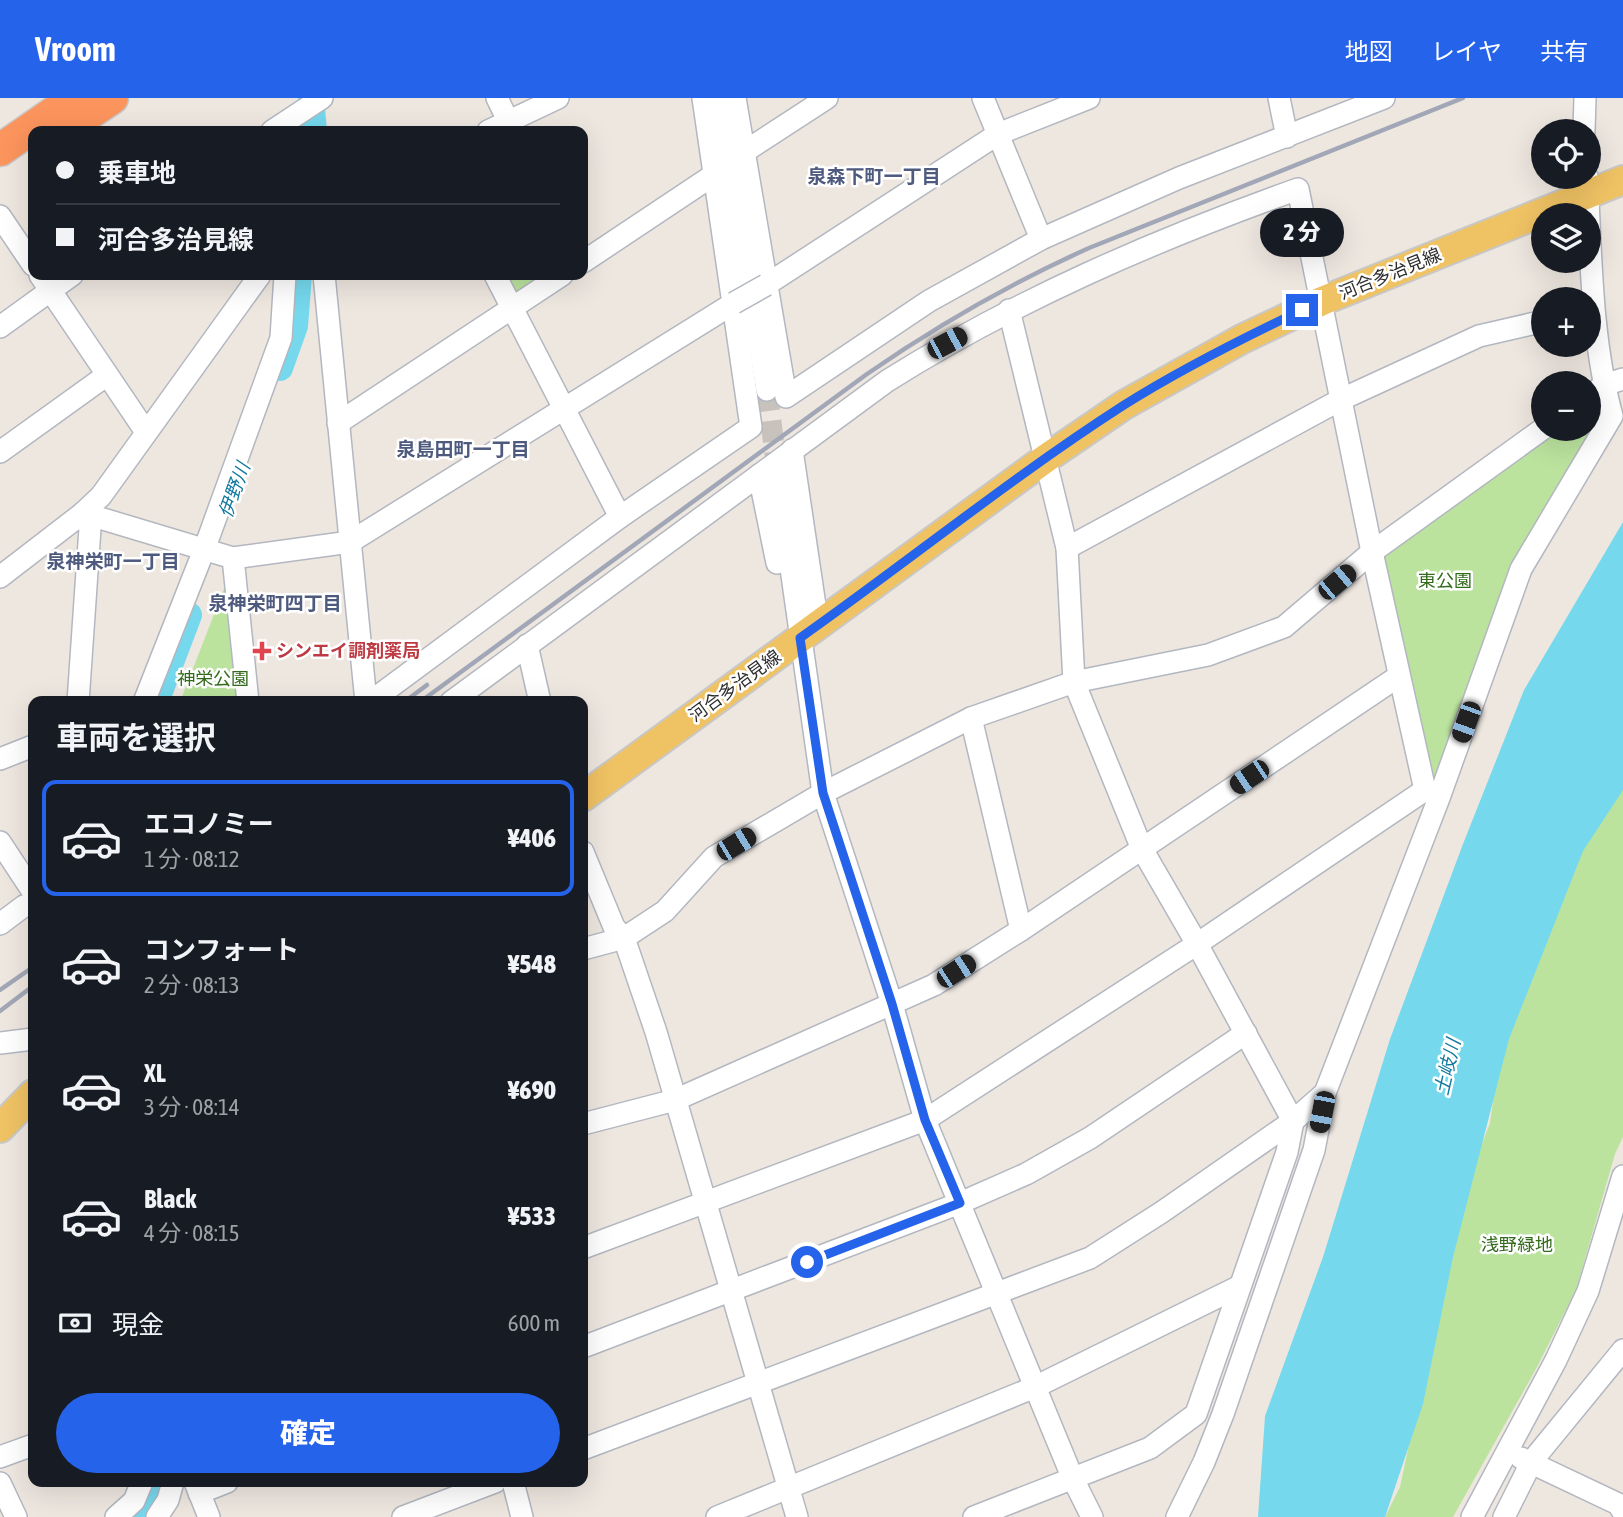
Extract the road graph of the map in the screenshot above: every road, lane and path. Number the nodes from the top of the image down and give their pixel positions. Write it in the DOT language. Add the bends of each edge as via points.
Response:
graph roads {
  1 [pos="75,98"];
  2 [pos="112,98"];
  3 [pos="322,98"];
  4 [pos="497,98"];
  5 [pos="558,98"];
  6 [pos="703,98"];
  7 [pos="719,98"];
  8 [pos="735,98"];
  9 [pos="827,98"];
  10 [pos="983,98"];
  11 [pos="1089,98"];
  12 [pos="1279,98"];
  13 [pos="1384,98"];
  14 [pos="1585,98"];
  15 [pos="297,114"];
  16 [pos="1584,119"];
  17 [pos="35,126"];
  18 [pos="70,126"];
  19 [pos="279,126"];
  20 [pos="511,126"];
  21 [pos="28,131"];
  22 [pos="998,134"];
  23 [pos="1287,137"];
  24 [pos="0,150"];
  25 [pos="744,152"];
  26 [pos="28,155"];
  27 [pos="0,174"];
  28 [pos="715,174"];
  29 [pos="1623,180"];
  30 [pos="1601,184"];
  31 [pos="1580,189"];
  32 [pos="1587,189"];
  33 [pos="0,216"];
  34 [pos="1041,239"];
  35 [pos="28,258"];
  36 [pos="588,259"];
  37 [pos="256,280"];
  38 [pos="285,280"];
  39 [pos="324,280"];
  40 [pos="498,280"];
  41 [pos="554,280"];
  42 [pos="45,283"];
  43 [pos="766,285"];
  44 [pos="1591,287"];
  45 [pos="1322,301"];
  46 [pos="734,303"];
  47 [pos="511,307"];
  48 [pos="1009,310"];
  49 [pos="1531,324"];
  50 [pos="0,327"];
  51 [pos="1599,357"];
  52 [pos="107,375"];
  53 [pos="1605,387"];
  54 [pos="767,390"];
  55 [pos="1340,400"];
  56 [pos="565,409"];
  57 [pos="338,423"];
  58 [pos="146,432"];
  59 [pos="1531,437"];
  60 [pos="792,450"];
  61 [pos="0,452"];
  62 [pos="1045,459"];
  63 [pos="768,472"];
  64 [pos="83,513"];
  65 [pos="620,517"];
  66 [pos="350,542"];
  67 [pos="1067,548"];
  68 [pos="204,550"];
  69 [pos="1372,552"];
  70 [pos="233,558"];
  71 [pos="0,577"];
  72 [pos="804,636"];
  73 [pos="527,645"];
  74 [pos="1399,676"];
  75 [pos="1074,682"];
  76 [pos="78,696"];
  77 [pos="147,696"];
  78 [pos="247,696"];
  79 [pos="367,696"];
  80 [pos="376,696"];
  81 [pos="459,696"];
  82 [pos="539,696"];
  83 [pos="971,718"];
  84 [pos="28,748"];
  85 [pos="0,759"];
  86 [pos="588,793"];
  87 [pos="823,793"];
  88 [pos="1432,794"];
  89 [pos="0,842"];
  90 [pos="1142,849"];
  91 [pos="588,864"];
  92 [pos="28,884"];
  93 [pos="28,905"];
  94 [pos="0,925"];
  95 [pos="1021,929"];
  96 [pos="624,938"];
  97 [pos="1197,944"];
  98 [pos="588,948"];
  99 [pos="892,1004"];
  100 [pos="1245,1033"];
  101 [pos="28,1040"];
  102 [pos="0,1043"];
  103 [pos="1325,1093"];
  104 [pos="28,1099"];
  105 [pos="675,1100"];
  106 [pos="925,1120"];
  107 [pos="1293,1121"];
  108 [pos="588,1123"];
  109 [pos="0,1128"];
  110 [pos="1623,1176"];
  111 [pos="960,1203"];
  112 [pos="705,1204"];
  113 [pos="1616,1225"];
  114 [pos="588,1246"];
  115 [pos="1240,1286"];
  116 [pos="730,1291"];
  117 [pos="997,1293"];
  118 [pos="588,1345"];
  119 [pos="1623,1350"];
  120 [pos="759,1383"];
  121 [pos="1035,1387"];
  122 [pos="28,1447"];
  123 [pos="588,1447"];
  124 [pos="1507,1453"];
  125 [pos="0,1457"];
  126 [pos="1532,1461"];
  127 [pos="1073,1479"];
  128 [pos="0,1483"];
  129 [pos="140,1487"];
  130 [pos="172,1487"];
  131 [pos="482,1487"];
  132 [pos="514,1487"];
  133 [pos="197,1488"];
  134 [pos="789,1489"];
  135 [pos="1623,1512"];
  136 [pos="16,1517"];
  137 [pos="116,1517"];
  138 [pos="157,1517"];
  139 [pos="209,1517"];
  140 [pos="403,1517"];
  141 [pos="522,1517"];
  142 [pos="717,1517"];
  143 [pos="797,1517"];
  144 [pos="974,1517"];
  145 [pos="1092,1517"];
  146 [pos="1177,1517"];
  147 [pos="1472,1517"];
  148 [pos="1504,1517"];
  1 -- 17 [label="highway"];
  2 -- 18 [label="highway"];
  3 -- 15 [label="street"];
  4 -- 20 [label="street"];
  5 -- 20 [label="street"];
  6 -- 28 [label="street"];
  7 -- 54 [label="street"];
  8 -- 25 [label="street"];
  9 -- 25 [label="street"];
  10 -- 22 [label="street"];
  11 -- 22 [label="street"];
  12 -- 23 [label="street"];
  13 -- 23 [label="street"];
  14 -- 16 [label="street"];
  15 -- 19 [label="street"];
  21 -- 24 [label="highway"];
  22 -- 34 [label="street"];
  22 -- 43 [label="street"];
  23 -- 34 [label="street"];
  25 -- 43 [label="street"];
  26 -- 27 [label="highway"];
  28 -- 36 [label="street"];
  28 -- 46 [label="street"];
  29 -- 30 [label="main road, 河合多治見線"];
  31 -- 45 [label="main road, 河合多治見線"];
  32 -- 44 [label="street"];
  33 -- 35 [label="street"];
  34 -- 43 [label="street" via="929,301 786,397"];
  37 -- 58 [label="street"];
  38 -- 68 [label="street" via="281,338"];
  39 -- 57 [label="street"];
  40 -- 47 [label="street"];
  41 -- 47 [label="street"];
  42 -- 50 [label="street"];
  42 -- 52 [label="street"];
  43 -- 46 [label="street, bridge"];
  45 -- 48 [label="street" via="1298,190 1199,224"];
  45 -- 55 [label="street"];
  45 -- 62 [label="main road, 河合多治見線" via="1181,372"];
  46 -- 56 [label="street"];
  46 -- 65 [label="street" via="751,427"];
  47 -- 56 [label="street"];
  47 -- 57 [label="street"];
  48 -- 60 [label="street" via="887,381"];
  48 -- 62 [label="street"];
  49 -- 55 [label="street" via="1479,336"];
  51 -- 53 [label="street"];
  52 -- 58 [label="street"];
  52 -- 61 [label="street"];
  53 -- 88 [label="street" via="1612,416 1521,569"];
  55 -- 67 [label="street"];
  55 -- 69 [label="street"];
  56 -- 65 [label="street"];
  56 -- 66 [label="street"];
  57 -- 66 [label="street"];
  58 -- 64 [label="street" via="101,496"];
  59 -- 69 [label="street"];
  60 -- 63 [label="street"];
  60 -- 72 [label="street"];
  62 -- 67 [label="street"];
  62 -- 72 [label="main road, 河合多治見線"];
  63 -- 72 [label="street"];
  63 -- 73 [label="street"];
  64 -- 68 [label="street"];
  64 -- 71 [label="street"];
  64 -- 76 [label="street" via="90,528"];
  65 -- 80 [label="street"];
  66 -- 70 [label="street"];
  66 -- 79 [label="street"];
  67 -- 75 [label="street"];
  68 -- 70 [label="street"];
  68 -- 77 [label="street"];
  69 -- 74 [label="street"];
  69 -- 75 [label="street" via="1284,626 1208,655"];
  70 -- 78 [label="street"];
  72 -- 86 [label="main road, 河合多治見線"];
  72 -- 87 [label="street"];
  73 -- 81 [label="street"];
  73 -- 82 [label="street"];
  74 -- 88 [label="street"];
  74 -- 90 [label="street"];
  75 -- 83 [label="street"];
  75 -- 90 [label="street"];
  83 -- 87 [label="street"];
  83 -- 95 [label="street"];
  84 -- 85 [label="street"];
  87 -- 96 [label="street" via="714,857 665,912"];
  87 -- 99 [label="street"];
  88 -- 97 [label="street"];
  88 -- 103 [label="street"];
  89 -- 92 [label="street"];
  90 -- 95 [label="street"];
  90 -- 97 [label="street"];
  91 -- 96 [label="street" via="614,927"];
  93 -- 94 [label="street"];
  95 -- 99 [label="street" via="934,985"];
  96 -- 98 [label="street"];
  96 -- 105 [label="street"];
  97 -- 100 [label="street"];
  97 -- 106 [label="street"];
  99 -- 105 [label="street"];
  99 -- 106 [label="street"];
  100 -- 107 [label="street"];
  100 -- 111 [label="street" via="1090,1138 1026,1174"];
  101 -- 102 [label="street"];
  103 -- 107 [label="street"];
  103 -- 146 [label="street" via="1314,1150 1223,1414"];
  104 -- 109 [label="main road"];
  105 -- 108 [label="street"];
  105 -- 112 [label="street"];
  106 -- 111 [label="street"];
  106 -- 112 [label="street"];
  107 -- 115 [label="street" via="1287,1152"];
  107 -- 117 [label="street" via="1090,1258"];
  110 -- 113 [label="street"];
  111 -- 116 [label="street"];
  111 -- 117 [label="street"];
  112 -- 114 [label="street"];
  112 -- 116 [label="street"];
  113 -- 124 [label="street" via="1556,1360"];
  115 -- 121 [label="street"];
  115 -- 127 [label="street" via="1196,1414 1150,1448"];
  116 -- 118 [label="street"];
  116 -- 120 [label="street"];
  117 -- 120 [label="street"];
  117 -- 121 [label="street"];
  119 -- 126 [label="street"];
  120 -- 123 [label="street"];
  120 -- 134 [label="street"];
  121 -- 127 [label="street"];
  121 -- 134 [label="street"];
  122 -- 125 [label="street"];
  124 -- 126 [label="street"];
  124 -- 147 [label="street"];
  126 -- 135 [label="street" via="1618,1504"];
  126 -- 148 [label="street"];
  127 -- 144 [label="street"];
  127 -- 145 [label="street"];
  128 -- 136 [label="street"];
  129 -- 137 [label="street" via="134,1501"];
  130 -- 138 [label="street"];
  131 -- 140 [label="street"];
  132 -- 141 [label="street"];
  133 -- 139 [label="street"];
  134 -- 142 [label="street"];
  134 -- 143 [label="street"];
}
